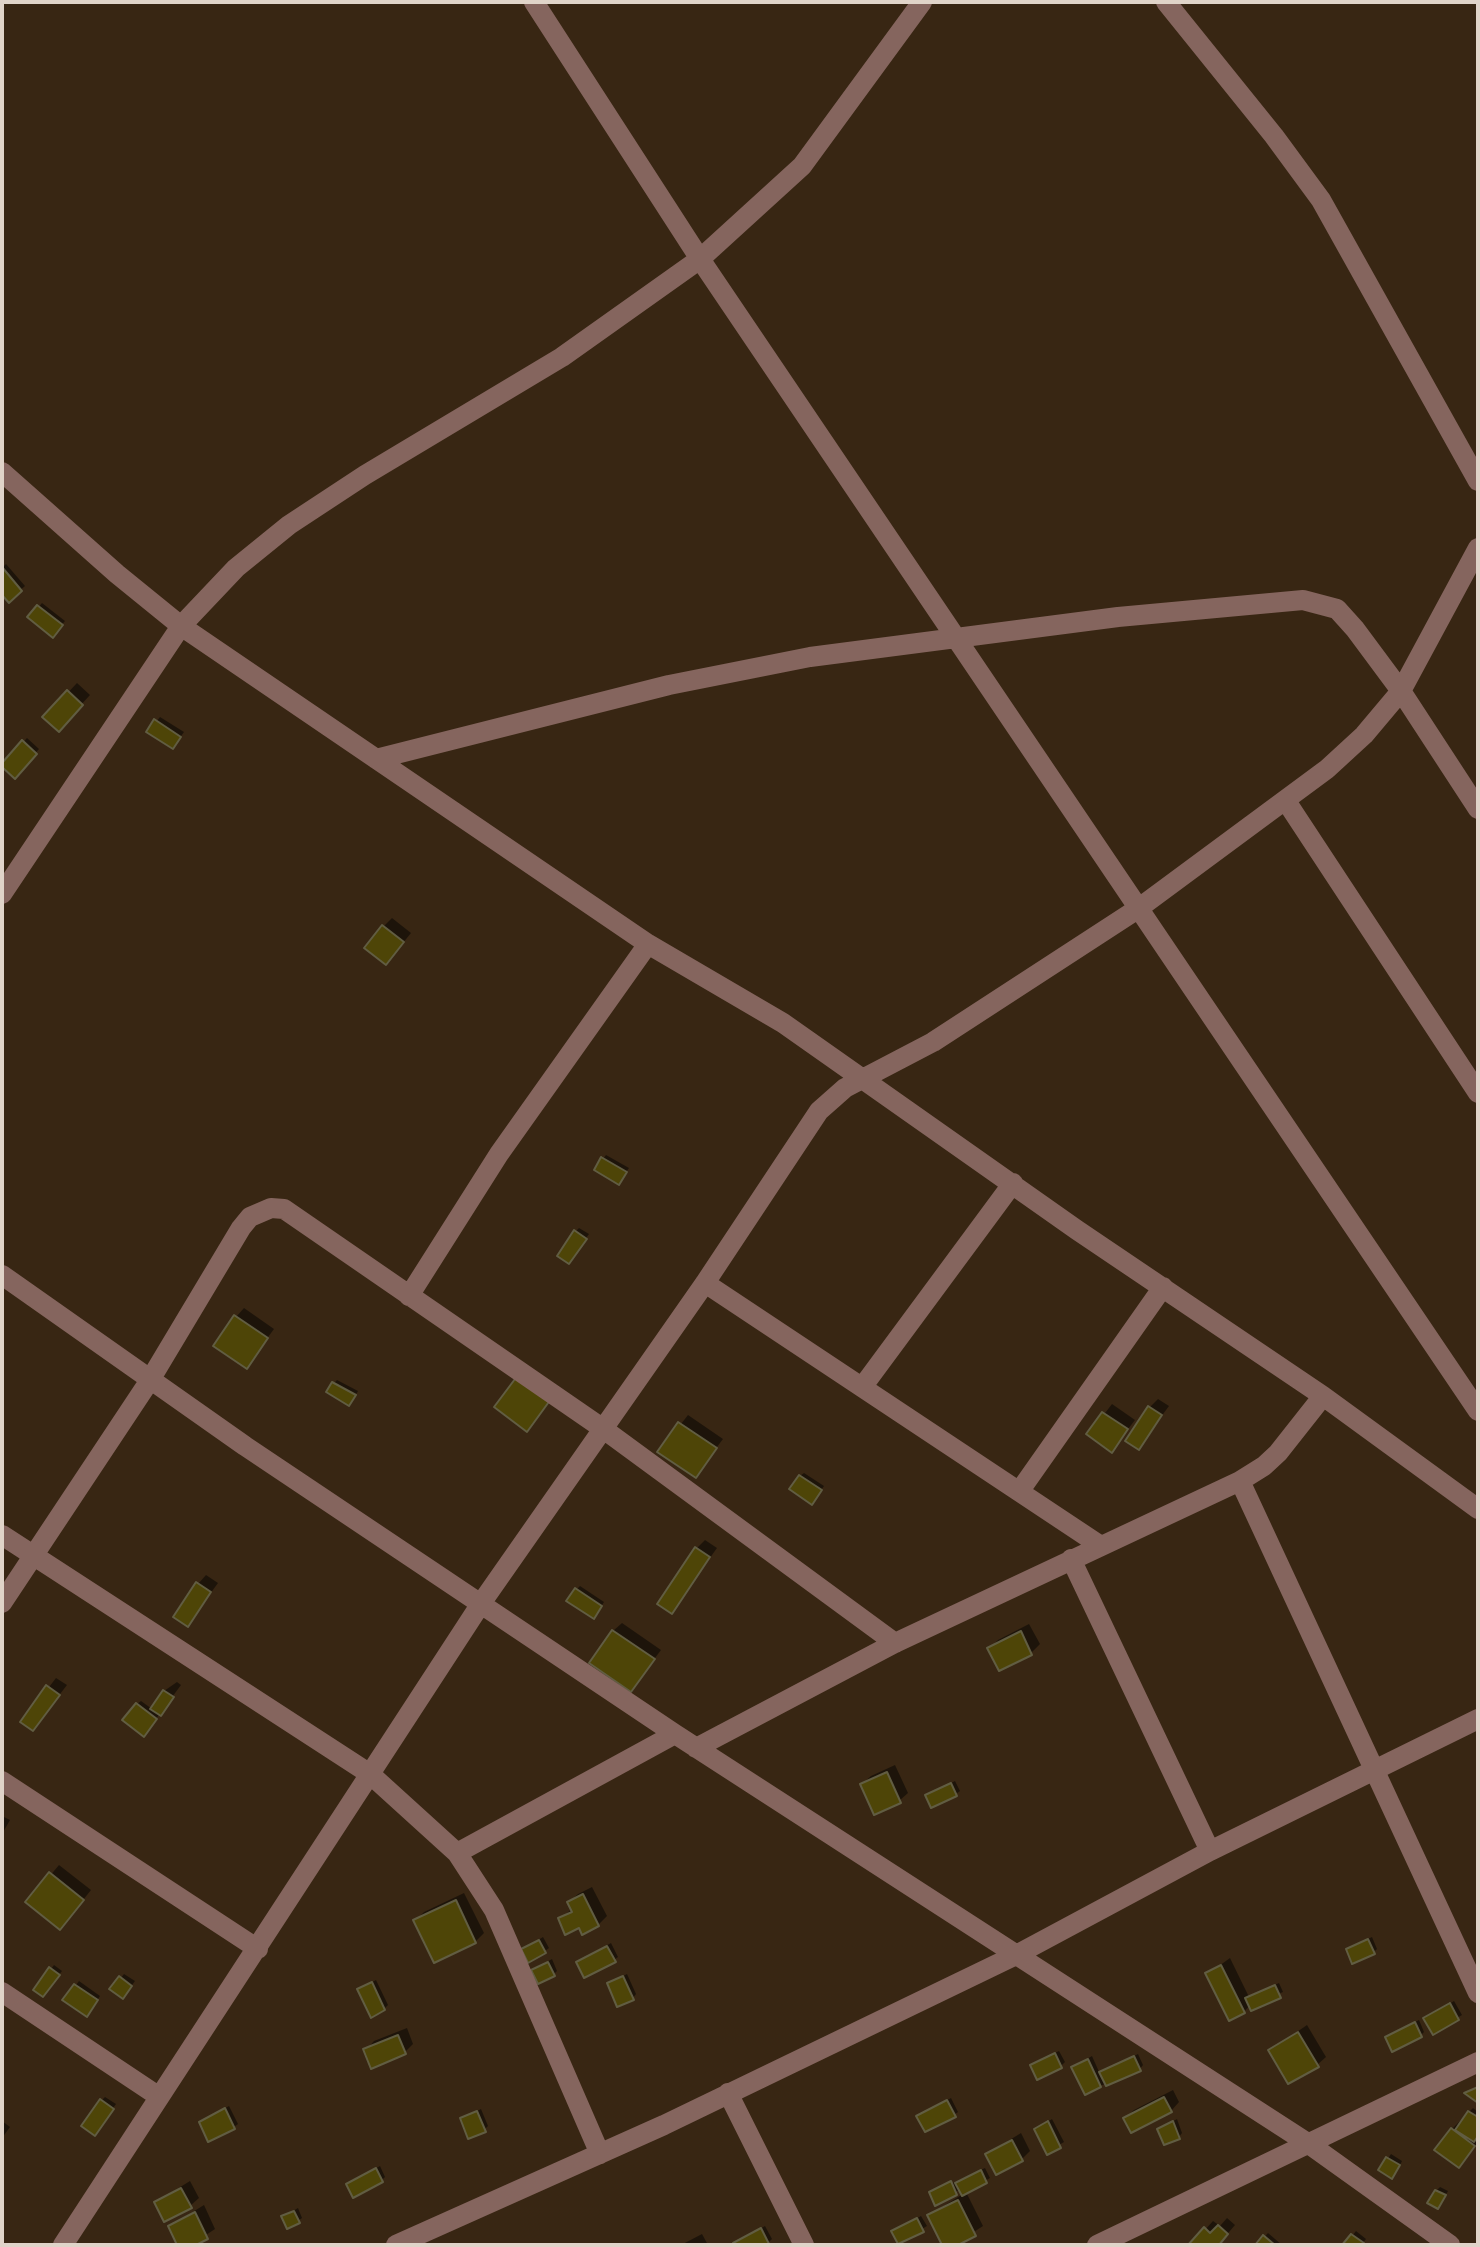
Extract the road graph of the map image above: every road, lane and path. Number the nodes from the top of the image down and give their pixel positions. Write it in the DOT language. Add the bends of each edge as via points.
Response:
graph roads {
  1 [pos="534,2"];
  2 [pos="922,2"];
  3 [pos="1166,2"];
  4 [pos="700,259"];
  5 [pos="2,472"];
  6 [pos="1478,481"];
  7 [pos="1478,548"];
  8 [pos="181,626"];
  9 [pos="955,637"];
  10 [pos="1401,691"];
  11 [pos="376,759"];
  12 [pos="1286,801"];
  13 [pos="1478,809"];
  14 [pos="2,894"];
  15 [pos="1139,908"];
  16 [pos="648,944"];
  17 [pos="863,1078"];
  18 [pos="1478,1093"];
  19 [pos="1013,1183"];
  20 [pos="2,1275"];
  21 [pos="705,1283"];
  22 [pos="1163,1287"];
  23 [pos="409,1296"];
  24 [pos="150,1380"];
  25 [pos="863,1386"];
  26 [pos="1323,1396"];
  27 [pos="1478,1411"];
  28 [pos="602,1428"];
  29 [pos="1240,1481"];
  30 [pos="1021,1489"];
  31 [pos="1478,1509"];
  32 [pos="2,1535"];
  33 [pos="1101,1546"];
  34 [pos="33,1556"];
  35 [pos="1071,1559"];
  36 [pos="482,1602"];
  37 [pos="2,1603"];
  38 [pos="895,1643"];
  39 [pos="1478,1719"];
  40 [pos="675,1734"];
  41 [pos="696,1748"];
  42 [pos="1373,1772"];
  43 [pos="370,1774"];
  44 [pos="2,1781"];
  45 [pos="1210,1851"];
  46 [pos="457,1853"];
  47 [pos="258,1949"];
  48 [pos="1016,1955"];
  49 [pos="2,1992"];
  50 [pos="1478,1993"];
  51 [pos="1478,2062"];
  52 [pos="728,2093"];
  53 [pos="158,2096"];
  54 [pos="1309,2144"];
  55 [pos="600,2154"];
  56 [pos="63,2245"];
  57 [pos="396,2245"];
  58 [pos="804,2245"];
  59 [pos="1097,2245"];
  60 [pos="1450,2245"];
  1 -- 4 [label="street"];
  2 -- 4 [label="street" via="802,166"];
  3 -- 6 [label="street" via="1321,200"];
  4 -- 8 [label="street" via="562,357 289,525 236,568"];
  4 -- 9 [label="street"];
  5 -- 8 [label="street"];
  7 -- 10 [label="street"];
  8 -- 11 [label="street"];
  8 -- 14 [label="street"];
  9 -- 10 [label="street" via="1303,600 1337,609"];
  9 -- 11 [label="street" via="810,657 669,685"];
  9 -- 15 [label="street"];
  10 -- 12 [label="street" via="1355,743"];
  10 -- 13 [label="street"];
  11 -- 16 [label="street"];
  12 -- 15 [label="street"];
  12 -- 18 [label="street"];
  15 -- 17 [label="street" via="933,1042"];
  15 -- 27 [label="street"];
  16 -- 17 [label="street" via="783,1023"];
  16 -- 23 [label="street" via="499,1154"];
  17 -- 19 [label="street"];
  17 -- 21 [label="street" via="819,1111"];
  19 -- 22 [label="street"];
  19 -- 25 [label="street"];
  20 -- 24 [label="street"];
  21 -- 25 [label="street"];
  21 -- 28 [label="street"];
  22 -- 26 [label="street"];
  22 -- 30 [label="street"];
  23 -- 24 [label="street" via="284,1209 260,1211 241,1228"];
  23 -- 28 [label="street"];
  24 -- 34 [label="street"];
  24 -- 36 [label="street"];
  25 -- 30 [label="street"];
  26 -- 29 [label="street" via="1271,1460"];
  26 -- 31 [label="street"];
  28 -- 36 [label="street"];
  28 -- 38 [label="street"];
  29 -- 33 [label="street"];
  29 -- 42 [label="street"];
  30 -- 33 [label="street"];
  32 -- 34 [label="street"];
  33 -- 35 [label="street"];
  34 -- 37 [label="street"];
  34 -- 43 [label="street"];
  35 -- 38 [label="street"];
  35 -- 45 [label="street"];
  36 -- 40 [label="street"];
  36 -- 43 [label="street"];
  38 -- 41 [label="street"];
  39 -- 42 [label="street"];
  40 -- 41 [label="street"];
  40 -- 46 [label="street"];
  41 -- 48 [label="street"];
  42 -- 45 [label="street"];
  42 -- 50 [label="street"];
  43 -- 46 [label="street"];
  43 -- 47 [label="street"];
  44 -- 47 [label="street"];
  45 -- 48 [label="street"];
  46 -- 55 [label="street" via="494,1910"];
  47 -- 53 [label="street"];
  48 -- 52 [label="street"];
  48 -- 54 [label="street"];
  49 -- 53 [label="street"];
  51 -- 54 [label="street"];
  52 -- 55 [label="street"];
  52 -- 58 [label="street"];
  53 -- 56 [label="street"];
  54 -- 59 [label="street"];
  54 -- 60 [label="street"];
  55 -- 57 [label="street"];
}
